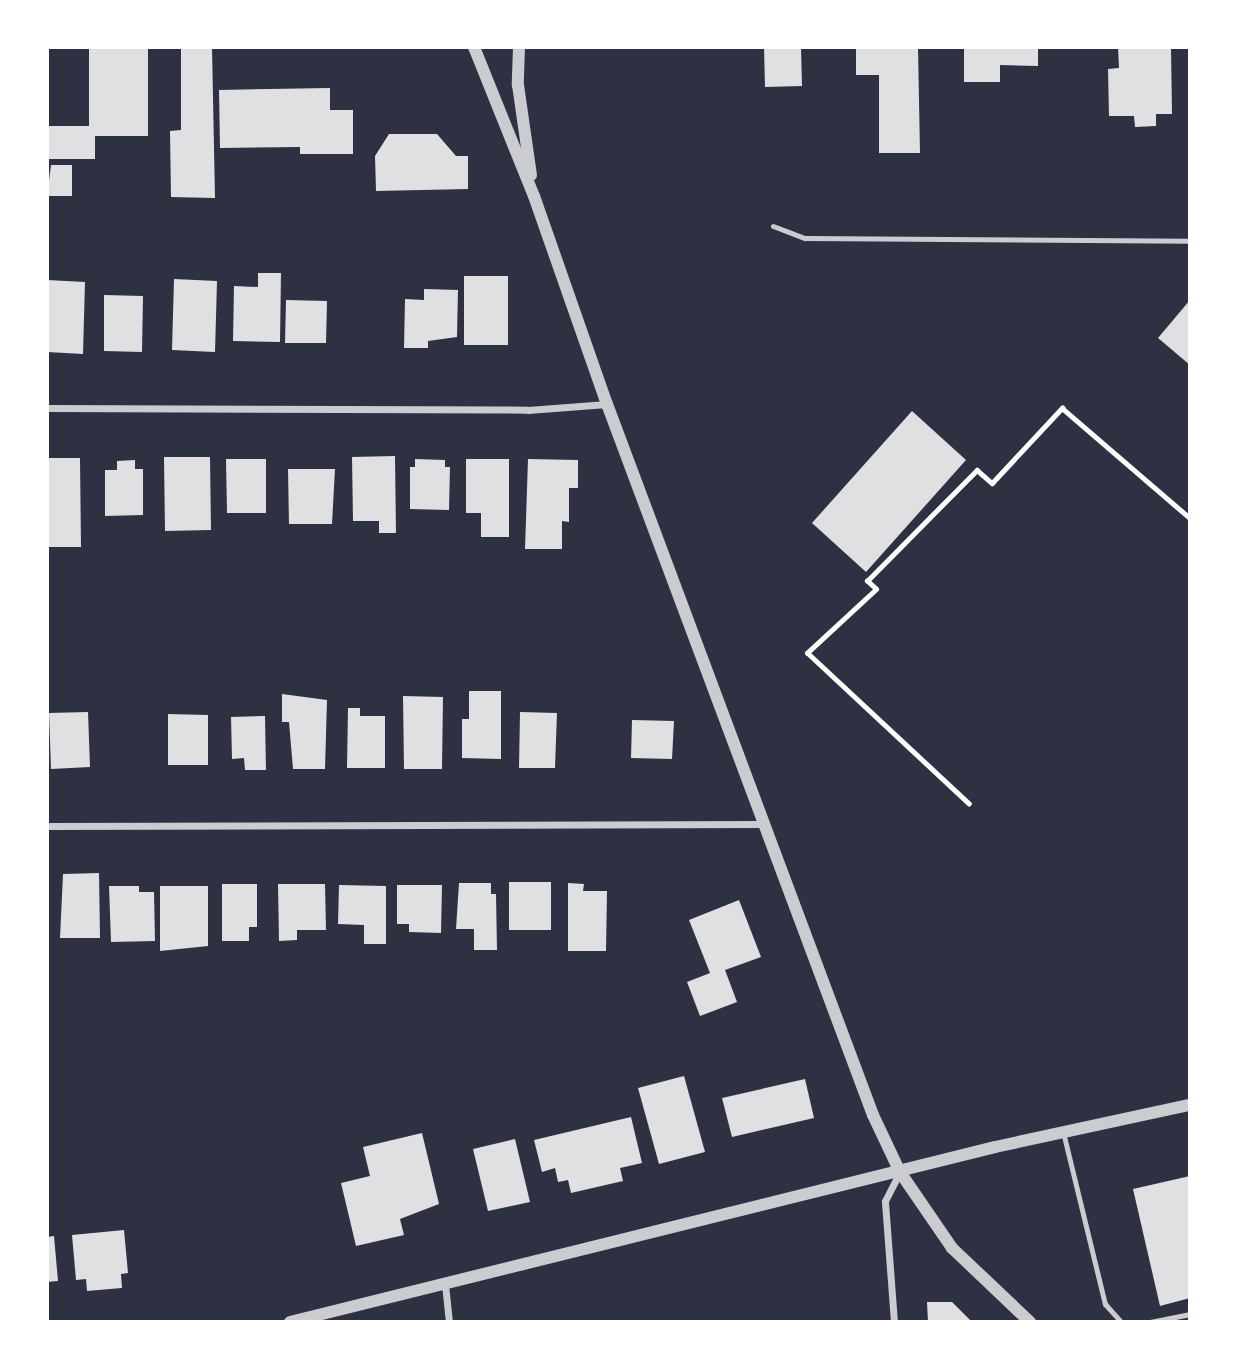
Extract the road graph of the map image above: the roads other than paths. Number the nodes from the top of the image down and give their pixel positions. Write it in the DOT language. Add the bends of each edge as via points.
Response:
graph roads {
  1 [pos="474,47"];
  2 [pos="519,47"];
  3 [pos="534,196"];
  4 [pos="773,226"];
  5 [pos="1190,241"];
  6 [pos="607,404"];
  7 [pos="47,408"];
  8 [pos="766,824"];
  9 [pos="47,826"];
  10 [pos="1190,1105"];
  11 [pos="1063,1132"];
  12 [pos="900,1172"];
  13 [pos="445,1284"];
  14 [pos="1190,1314"];
  15 [pos="290,1322"];
  16 [pos="449,1322"];
  17 [pos="894,1322"];
  18 [pos="1030,1322"];
  19 [pos="1121,1322"];
  20 [pos="1150,1322"];
  1 -- 3 [label="street"];
  2 -- 3 [label="street" via="518,85"];
  3 -- 6 [label="street"];
  4 -- 5 [label="lane" via="805,238"];
  6 -- 7 [label="street" via="528,410"];
  6 -- 8 [label="street"];
  8 -- 9 [label="street"];
  8 -- 12 [label="street" via="873,1115"];
  10 -- 11 [label="street"];
  11 -- 12 [label="street"];
  11 -- 19 [label="lane" via="1105,1304"];
  12 -- 13 [label="street"];
  12 -- 17 [label="street" via="885,1200"];
  12 -- 18 [label="street" via="952,1248"];
  13 -- 15 [label="street"];
  13 -- 16 [label="street"];
  14 -- 20 [label="lane"];
}
